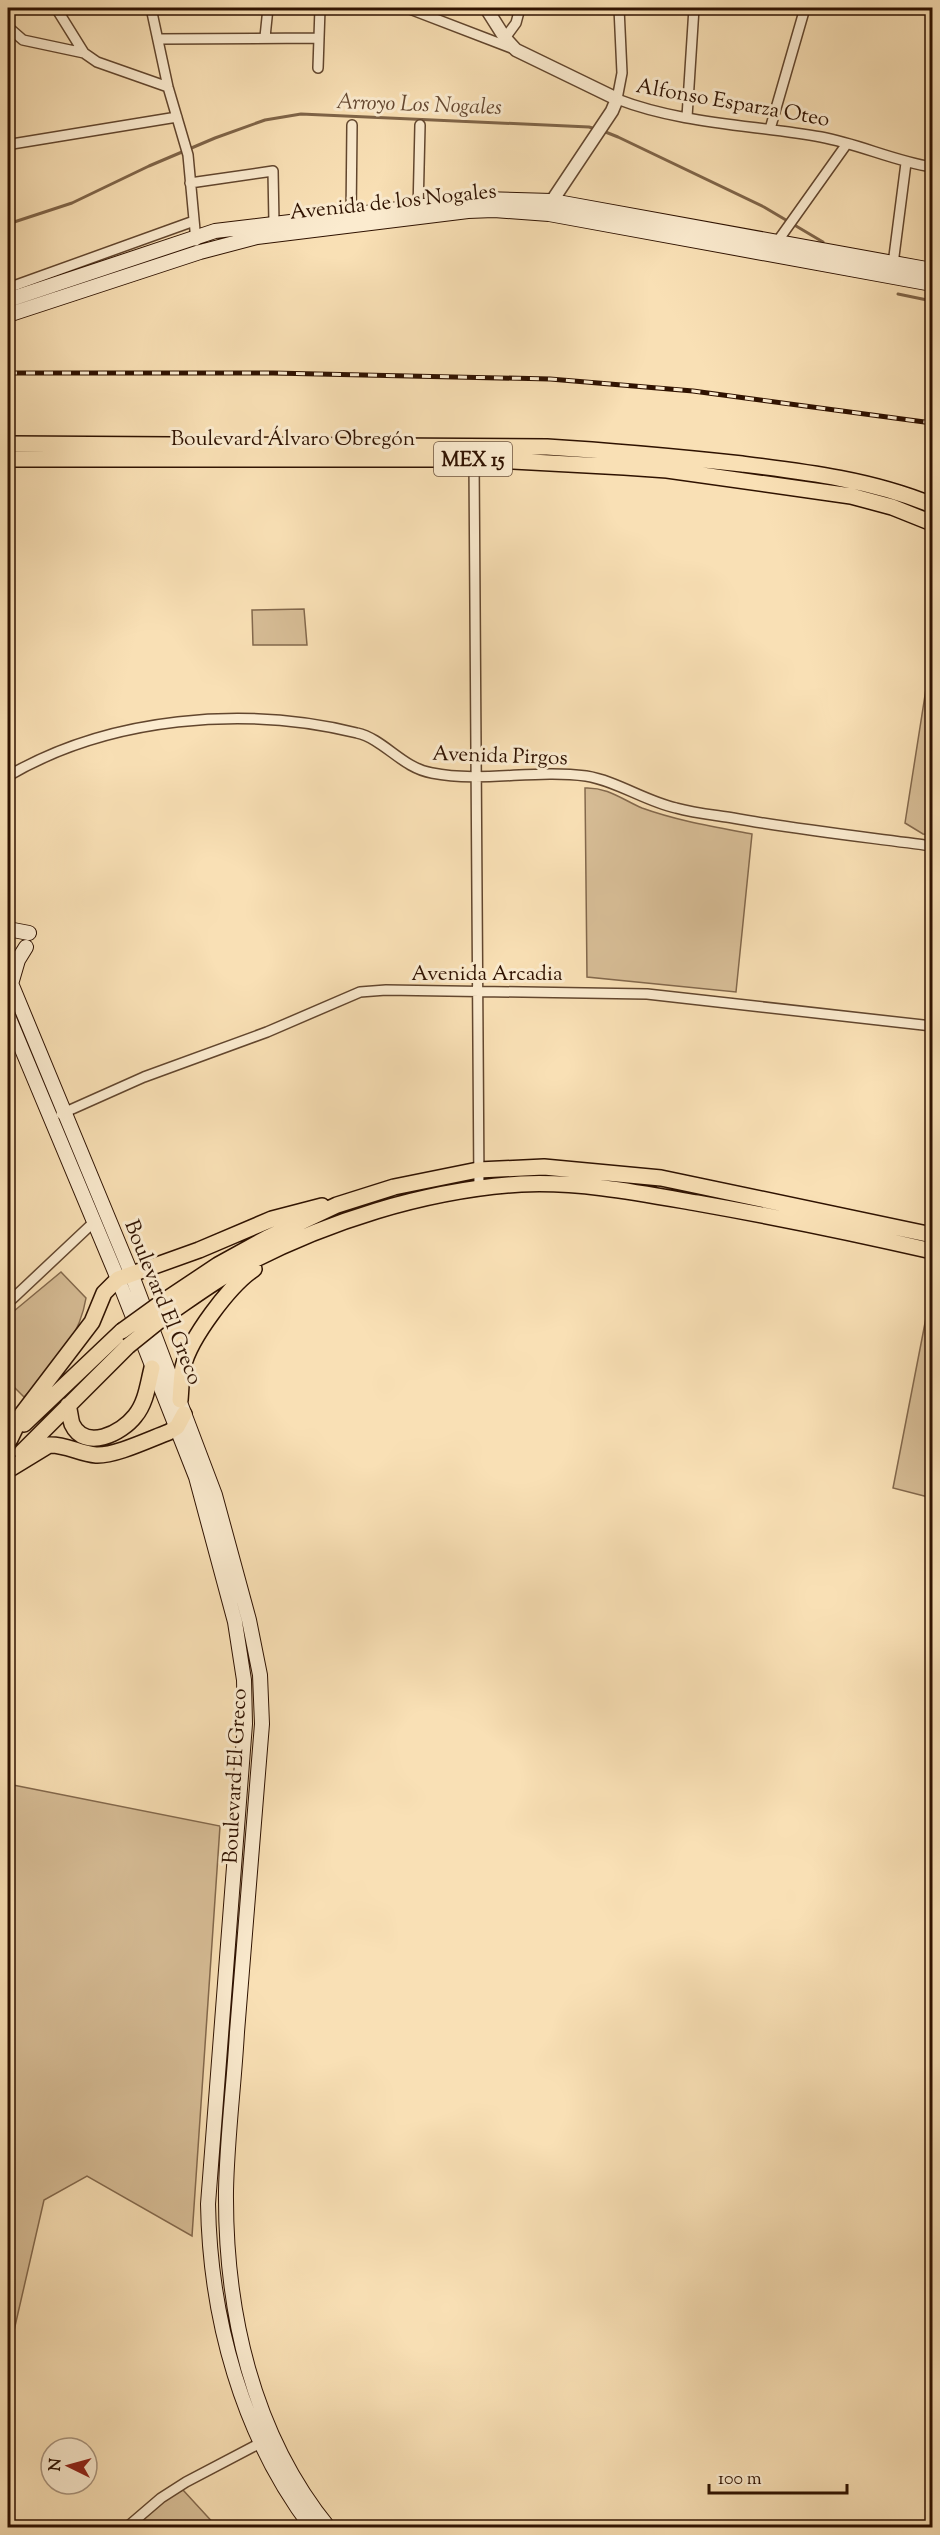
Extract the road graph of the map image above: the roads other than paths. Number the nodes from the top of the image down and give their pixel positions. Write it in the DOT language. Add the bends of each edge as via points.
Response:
graph roads {
  1 [pos="56,8"];
  2 [pos="152,8"];
  3 [pos="268,8"];
  4 [pos="320,8"];
  5 [pos="407,8"];
  6 [pos="486,8"];
  7 [pos="520,8"];
  8 [pos="618,8"];
  9 [pos="694,8"];
  10 [pos="805,8"];
  11 [pos="8,27"];
  12 [pos="265,37"];
  13 [pos="318,38"];
  14 [pos="505,38"];
  15 [pos="158,39"];
  16 [pos="516,50"];
  17 [pos="84,53"];
  18 [pos="318,68"];
  19 [pos="168,87"];
  20 [pos="614,105"];
  21 [pos="177,117"];
  22 [pos="687,117"];
  23 [pos="352,125"];
  24 [pos="420,125"];
  25 [pos="770,129"];
  26 [pos="12,144"];
  27 [pos="846,145"];
  28 [pos="906,163"];
  29 [pos="933,167"];
  30 [pos="190,183"];
  31 [pos="551,208"];
  32 [pos="418,211"];
  33 [pos="351,220"];
  34 [pos="194,221"];
  35 [pos="274,223"];
  36 [pos="195,237"];
  37 [pos="777,242"];
  38 [pos="200,252"];
  39 [pos="893,264"];
  40 [pos="933,270"];
  41 [pos="103,277"];
  42 [pos="933,284"];
  43 [pos="8,288"];
  44 [pos="8,300"];
  45 [pos="8,315"];
  46 [pos="8,437"];
  47 [pos="8,459"];
  48 [pos="474,459"];
  49 [pos="933,505"];
  50 [pos="933,522"];
  51 [pos="8,776"];
  52 [pos="476,776"];
  53 [pos="933,846"];
  54 [pos="8,929"];
  55 [pos="29,933"];
  56 [pos="26,947"];
  57 [pos="9,980"];
  58 [pos="477,991"];
  59 [pos="8,1016"];
  60 [pos="933,1026"];
  61 [pos="64,1113"];
  62 [pos="50,1119"];
  63 [pos="478,1170"];
  64 [pos="479,1188"];
  65 [pos="337,1205"];
  66 [pos="94,1222"];
  67 [pos="933,1236"];
  68 [pos="296,1242"];
  69 [pos="933,1251"];
  70 [pos="125,1276"];
  71 [pos="8,1303"];
  72 [pos="161,1311"];
  73 [pos="125,1339"];
  74 [pos="152,1368"];
  75 [pos="68,1405"];
  76 [pos="181,1414"];
  77 [pos="9,1440"];
  78 [pos="8,1468"];
  79 [pos="229,1942"];
  80 [pos="244,1944"];
  81 [pos="267,2440"];
  82 [pos="126,2528"];
  83 [pos="312,2528"];
  84 [pos="328,2528"];
  1 -- 17 [label="street"];
  2 -- 15 [label="street"];
  3 -- 12 [label="street"];
  4 -- 13 [label="street"];
  5 -- 16 [label="street"];
  6 -- 14 [label="street"];
  7 -- 14 [label="street" via="516,23"];
  8 -- 20 [label="street" via="622,73"];
  9 -- 22 [label="street"];
  10 -- 25 [label="street"];
  11 -- 17 [label="street" via="23,40"];
  12 -- 13 [label="street"];
  12 -- 15 [label="street"];
  13 -- 18 [label="street"];
  14 -- 16 [label="street"];
  15 -- 19 [label="street"];
  16 -- 20 [label="street, Alfonso Esparza Oteo"];
  17 -- 19 [label="street"];
  19 -- 21 [label="street"];
  20 -- 22 [label="street, Alfonso Esparza Oteo"];
  20 -- 31 [label="street"];
  21 -- 26 [label="street"];
  21 -- 30 [label="street" via="188,155"];
  22 -- 25 [label="street, Alfonso Esparza Oteo"];
  23 -- 33 [label="street"];
  24 -- 32 [label="street"];
  25 -- 27 [label="street, Alfonso Esparza Oteo"];
  27 -- 28 [label="street, Alfonso Esparza Oteo"];
  27 -- 37 [label="street"];
  28 -- 29 [label="street, Alfonso Esparza Oteo"];
  28 -- 39 [label="street"];
  30 -- 34 [label="street"];
  30 -- 35 [label="street" via="273,171"];
  31 -- 32 [label="main road, Avenida de los Nogales"];
  31 -- 37 [label="main road, Avenida de los Nogales"];
  31 -- 42 [label="main road, Avenida de los Nogales"];
  32 -- 33 [label="main road, Avenida de los Nogales"];
  33 -- 35 [label="main road, Avenida de los Nogales"];
  33 -- 38 [label="main road, Avenida de los Nogales"];
  34 -- 36 [label="street"];
  34 -- 43 [label="street"];
  35 -- 36 [label="main road, Avenida de los Nogales"];
  36 -- 38 [label="street"];
  36 -- 41 [label="main road, Avenida de los Nogales"];
  37 -- 39 [label="main road, Avenida de los Nogales"];
  38 -- 41 [label="main road, Avenida de los Nogales"];
  39 -- 40 [label="main road, Avenida de los Nogales"];
  41 -- 44 [label="main road, Avenida de los Nogales"];
  41 -- 45 [label="main road, Avenida de los Nogales"];
  46 -- 49 [label="main road, Boulevard Álvaro Obregón / MEX 15" via="71,436 102,445 547,447 636,452 847,479"];
  47 -- 48 [label="main road, Boulevard Álvaro Obregón / MEX 15"];
  48 -- 50 [label="main road, Boulevard Álvaro Obregón / MEX 15" via="667,470 851,496"];
  48 -- 52 [label="street"];
  51 -- 52 [label="street, Avenida Pirgos" via="87,740 173,724 242,718 306,722 358,733 420,771"];
  52 -- 53 [label="street, Avenida Pirgos" via="584,776 646,799 704,814"];
  52 -- 58 [label="street"];
  54 -- 55 [label="main road"];
  56 -- 57 [label="main road"];
  57 -- 61 [label="main road, Boulevard El Greco"];
  58 -- 60 [label="street, Avenida Arcadia" via="647,994"];
  58 -- 61 [label="street, Avenida Arcadia" via="360,992 267,1032 144,1077"];
  58 -- 63 [label="street"];
  59 -- 62 [label="main road, Boulevard El Greco"];
  61 -- 62 [label="street, Avenida Arcadia"];
  61 -- 70 [label="main road, Boulevard El Greco"];
  62 -- 66 [label="main road, Boulevard El Greco"];
  63 -- 64 [label="street"];
  63 -- 65 [label="main road" via="394,1187"];
  63 -- 67 [label="main road" via="544,1167 661,1178"];
  64 -- 68 [label="main road" via="423,1199 332,1226"];
  64 -- 69 [label="main road" via="579,1185 660,1196"];
  65 -- 70 [label="main road" via="272,1219"];
  65 -- 72 [label="main road" via="218,1265"];
  66 -- 70 [label="main road, Boulevard El Greco"];
  66 -- 71 [label="street"];
  68 -- 72 [label="main road"];
  68 -- 76 [label="main road" via="232,1287 191,1348 183,1367"];
  70 -- 74 [label="main road, Boulevard El Greco"];
  70 -- 76 [label="main road, Boulevard El Greco"];
  70 -- 77 [label="main road" via="104,1293 92,1322 22,1414"];
  72 -- 73 [label="main road, bridge"];
  73 -- 75 [label="main road"];
  73 -- 77 [label="main road"];
  74 -- 75 [label="main road" via="136,1416 110,1436 82,1435 72,1424"];
  74 -- 76 [label="main road, Boulevard El Greco"];
  75 -- 78 [label="main road"];
  76 -- 78 [label="main road" via="100,1455 49,1445"];
  76 -- 79 [label="main road, Boulevard El Greco" via="235,1622 244,1680 245,1724"];
  76 -- 80 [label="main road, Boulevard El Greco" via="225,1529 260,1675 262,1724"];
  79 -- 80 [label="main road"];
  79 -- 81 [label="main road, Boulevard El Greco" via="208,2204 209,2240 213,2283 231,2362"];
  80 -- 81 [label="main road, Boulevard El Greco" via="226,2190 228,2269 236,2323"];
  81 -- 82 [label="street" via="186,2482"];
  81 -- 83 [label="main road, Boulevard El Greco" via="293,2501"];
  81 -- 84 [label="main road, Boulevard El Greco"];
}
